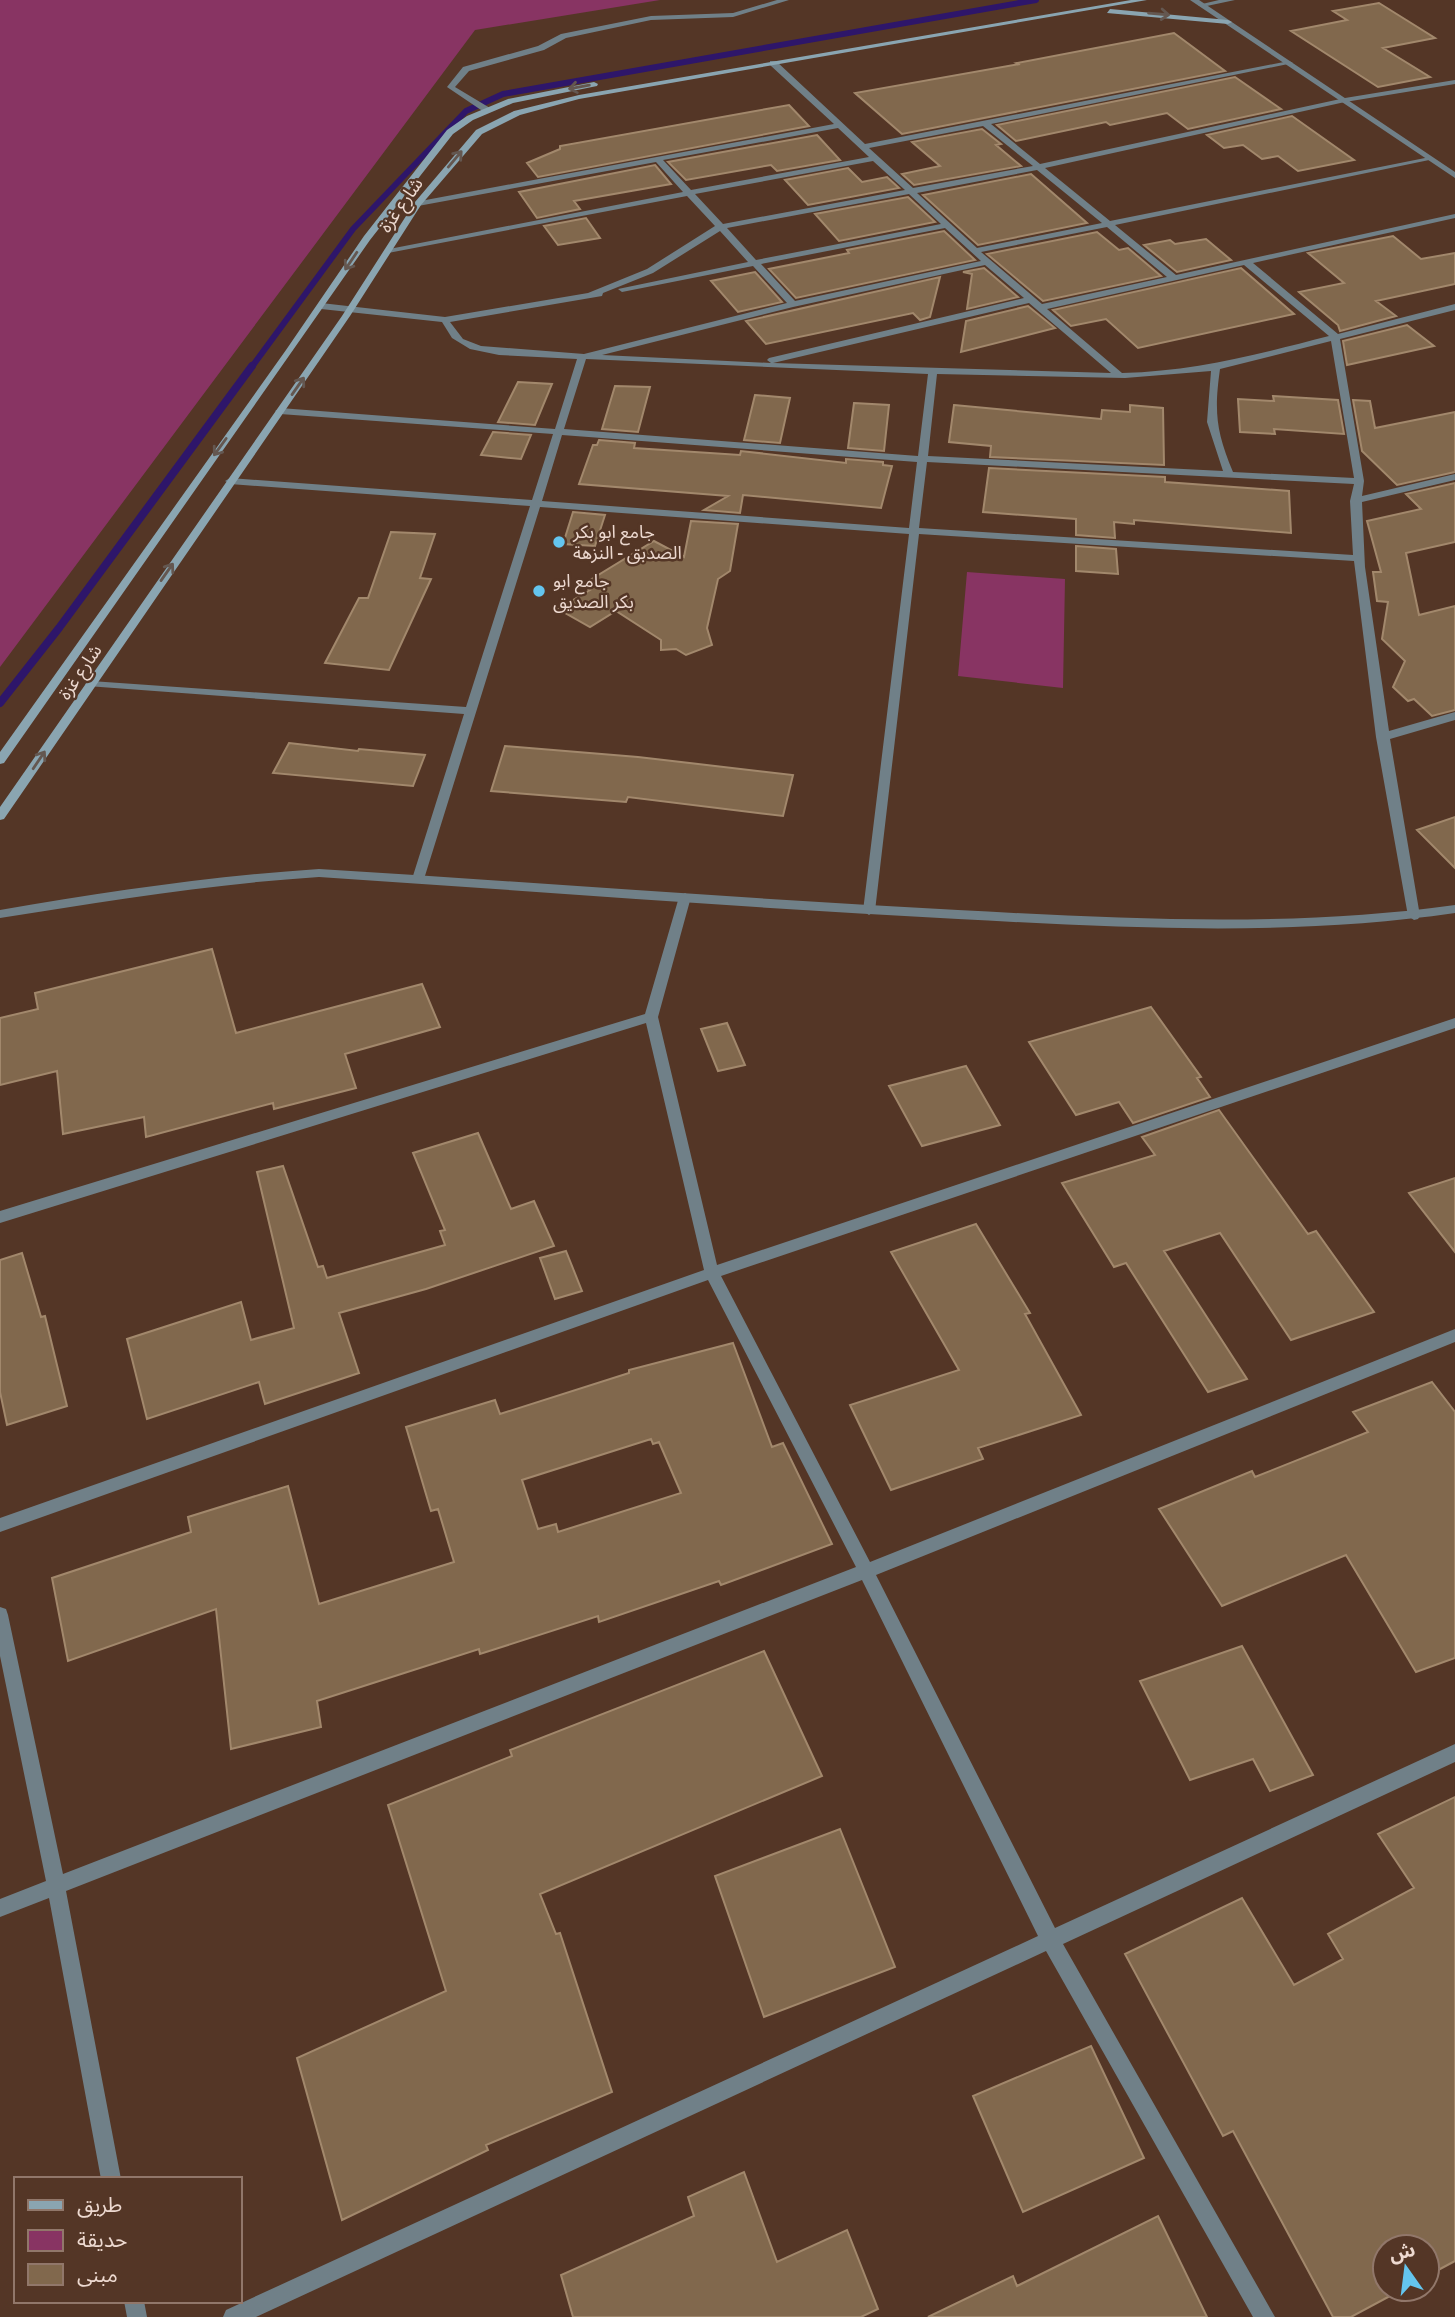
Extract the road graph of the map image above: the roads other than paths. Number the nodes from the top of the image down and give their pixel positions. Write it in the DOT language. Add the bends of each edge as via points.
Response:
graph roads {
  1 [pos="785,0"];
  2 [pos="1143,0"];
  3 [pos="1194,0"];
  4 [pos="1231,0"];
  5 [pos="1087,3"];
  6 [pos="1202,5"];
  7 [pos="1228,22"];
  8 [pos="1289,62"];
  9 [pos="772,63"];
  10 [pos="1455,82"];
  11 [pos="1345,100"];
  12 [pos="487,110"];
  13 [pos="985,123"];
  14 [pos="839,125"];
  15 [pos="863,147"];
  16 [pos="875,158"];
  17 [pos="1430,159"];
  18 [pos="659,160"];
  19 [pos="1040,167"];
  20 [pos="1455,176"];
  21 [pos="910,192"];
  22 [pos="691,194"];
  23 [pos="418,204"];
  24 [pos="1455,216"];
  25 [pos="1110,224"];
  26 [pos="947,225"];
  27 [pos="720,227"];
  28 [pos="388,250"];
  29 [pos="975,251"];
  30 [pos="987,262"];
  31 [pos="1246,262"];
  32 [pos="755,263"];
  33 [pos="1174,278"];
  34 [pos="591,295"];
  35 [pos="1033,299"];
  36 [pos="793,304"];
  37 [pos="321,306"];
  38 [pos="1042,307"];
  39 [pos="1455,307"];
  40 [pos="350,310"];
  41 [pos="445,320"];
  42 [pos="1335,336"];
  43 [pos="582,357"];
  44 [pos="752,364"];
  45 [pos="1216,367"];
  46 [pos="933,371"];
  47 [pos="1119,375"];
  48 [pos="280,411"];
  49 [pos="559,432"];
  50 [pos="922,459"];
  51 [pos="1229,475"];
  52 [pos="1455,477"];
  53 [pos="230,481"];
  54 [pos="1359,481"];
  55 [pos="1355,501"];
  56 [pos="537,502"];
  57 [pos="915,531"];
  58 [pos="1359,558"];
  59 [pos="91,684"];
  60 [pos="471,711"];
  61 [pos="1455,716"];
  62 [pos="1382,737"];
  63 [pos="0,760"];
  64 [pos="0,816"];
  65 [pos="418,880"];
  66 [pos="685,897"];
  67 [pos="1455,909"];
  68 [pos="869,911"];
  69 [pos="0,914"];
  70 [pos="1414,916"];
  71 [pos="651,1017"];
  72 [pos="1455,1023"];
  73 [pos="0,1217"];
  74 [pos="712,1273"];
  75 [pos="1455,1335"];
  76 [pos="0,1525"];
  77 [pos="866,1571"];
  78 [pos="0,1615"];
  79 [pos="1455,1753"];
  80 [pos="56,1886"];
  81 [pos="0,1908"];
  82 [pos="1051,1941"];
  83 [pos="111,2177"];
  84 [pos="233,2317"];
  85 [pos="1265,2317"];
  1 -- 12 [label="street" via="733,15 660,18 564,36 541,48 476,64 451,87"];
  2 -- 5 [label="main road"];
  3 -- 6 [label="street"];
  4 -- 6 [label="street"];
  5 -- 7 [label="main road, one-way"];
  5 -- 9 [label="main road, شارع غزة"];
  5 -- 12 [label="main road, شارع غزة, one-way" via="571,88"];
  6 -- 7 [label="street"];
  7 -- 8 [label="street"];
  8 -- 11 [label="street"];
  8 -- 13 [label="street"];
  9 -- 14 [label="street"];
  23 -- 9 [label="main road, شارع غزة, one-way" via="470,142 497,121 558,101"];
  10 -- 11 [label="street"];
  11 -- 17 [label="street"];
  11 -- 19 [label="street"];
  12 -- 37 [label="main road, شارع غزة, one-way" via="450,132 437,147"];
  13 -- 15 [label="street"];
  13 -- 19 [label="street"];
  14 -- 15 [label="street"];
  14 -- 18 [label="street"];
  15 -- 16 [label="street"];
  16 -- 21 [label="street"];
  16 -- 22 [label="street"];
  17 -- 20 [label="street"];
  17 -- 25 [label="street"];
  18 -- 22 [label="street"];
  18 -- 23 [label="street"];
  19 -- 21 [label="street"];
  19 -- 25 [label="street"];
  21 -- 26 [label="street"];
  21 -- 27 [label="street"];
  22 -- 27 [label="street"];
  22 -- 28 [label="street"];
  23 -- 28 [label="main road, شارع غزة"];
  24 -- 31 [label="street"];
  25 -- 29 [label="street"];
  25 -- 33 [label="street"];
  26 -- 29 [label="street"];
  26 -- 32 [label="street"];
  27 -- 32 [label="street"];
  27 -- 34 [label="street" via="650,271"];
  28 -- 40 [label="main road, شارع غزة"];
  29 -- 30 [label="street"];
  30 -- 35 [label="street"];
  30 -- 36 [label="street"];
  31 -- 33 [label="street"];
  31 -- 42 [label="street"];
  32 -- 34 [label="street"];
  32 -- 36 [label="street"];
  33 -- 38 [label="street"];
  34 -- 41 [label="street"];
  35 -- 38 [label="street"];
  35 -- 44 [label="street"];
  36 -- 43 [label="street"];
  37 -- 40 [label="street"];
  37 -- 63 [label="main road, شارع غزة, one-way"];
  38 -- 47 [label="street"];
  39 -- 42 [label="street"];
  40 -- 41 [label="street"];
  48 -- 40 [label="main road, شارع غزة, one-way"];
  41 -- 43 [label="street" via="451,334 469,347"];
  42 -- 45 [label="street"];
  42 -- 54 [label="street"];
  43 -- 44 [label="street"];
  43 -- 49 [label="street"];
  44 -- 46 [label="street"];
  45 -- 47 [label="street"];
  45 -- 51 [label="street" via="1210,423"];
  46 -- 47 [label="street"];
  46 -- 50 [label="street"];
  48 -- 49 [label="street"];
  48 -- 53 [label="main road, شارع غزة"];
  49 -- 50 [label="street"];
  49 -- 56 [label="street"];
  50 -- 51 [label="street"];
  50 -- 57 [label="street"];
  51 -- 54 [label="street"];
  52 -- 55 [label="street"];
  53 -- 56 [label="street"];
  59 -- 53 [label="main road, شارع غزة, one-way"];
  54 -- 55 [label="street"];
  55 -- 58 [label="street"];
  56 -- 57 [label="street"];
  56 -- 60 [label="street"];
  57 -- 58 [label="street"];
  57 -- 68 [label="street"];
  58 -- 62 [label="street"];
  59 -- 60 [label="street"];
  64 -- 59 [label="main road, شارع غزة, one-way"];
  60 -- 65 [label="street"];
  61 -- 62 [label="street"];
  62 -- 70 [label="street"];
  65 -- 66 [label="street"];
  65 -- 69 [label="street" via="319,873 241,878"];
  66 -- 68 [label="street"];
  66 -- 71 [label="street"];
  67 -- 70 [label="street"];
  68 -- 70 [label="street" via="1259,927"];
  71 -- 73 [label="street"];
  71 -- 74 [label="street"];
  72 -- 74 [label="street"];
  74 -- 76 [label="street"];
  74 -- 77 [label="street"];
  75 -- 77 [label="street"];
  77 -- 80 [label="street"];
  77 -- 82 [label="street"];
  78 -- 80 [label="street"];
  79 -- 82 [label="street"];
  80 -- 81 [label="street"];
  80 -- 83 [label="street"];
  82 -- 84 [label="street"];
  82 -- 85 [label="street"];
}
